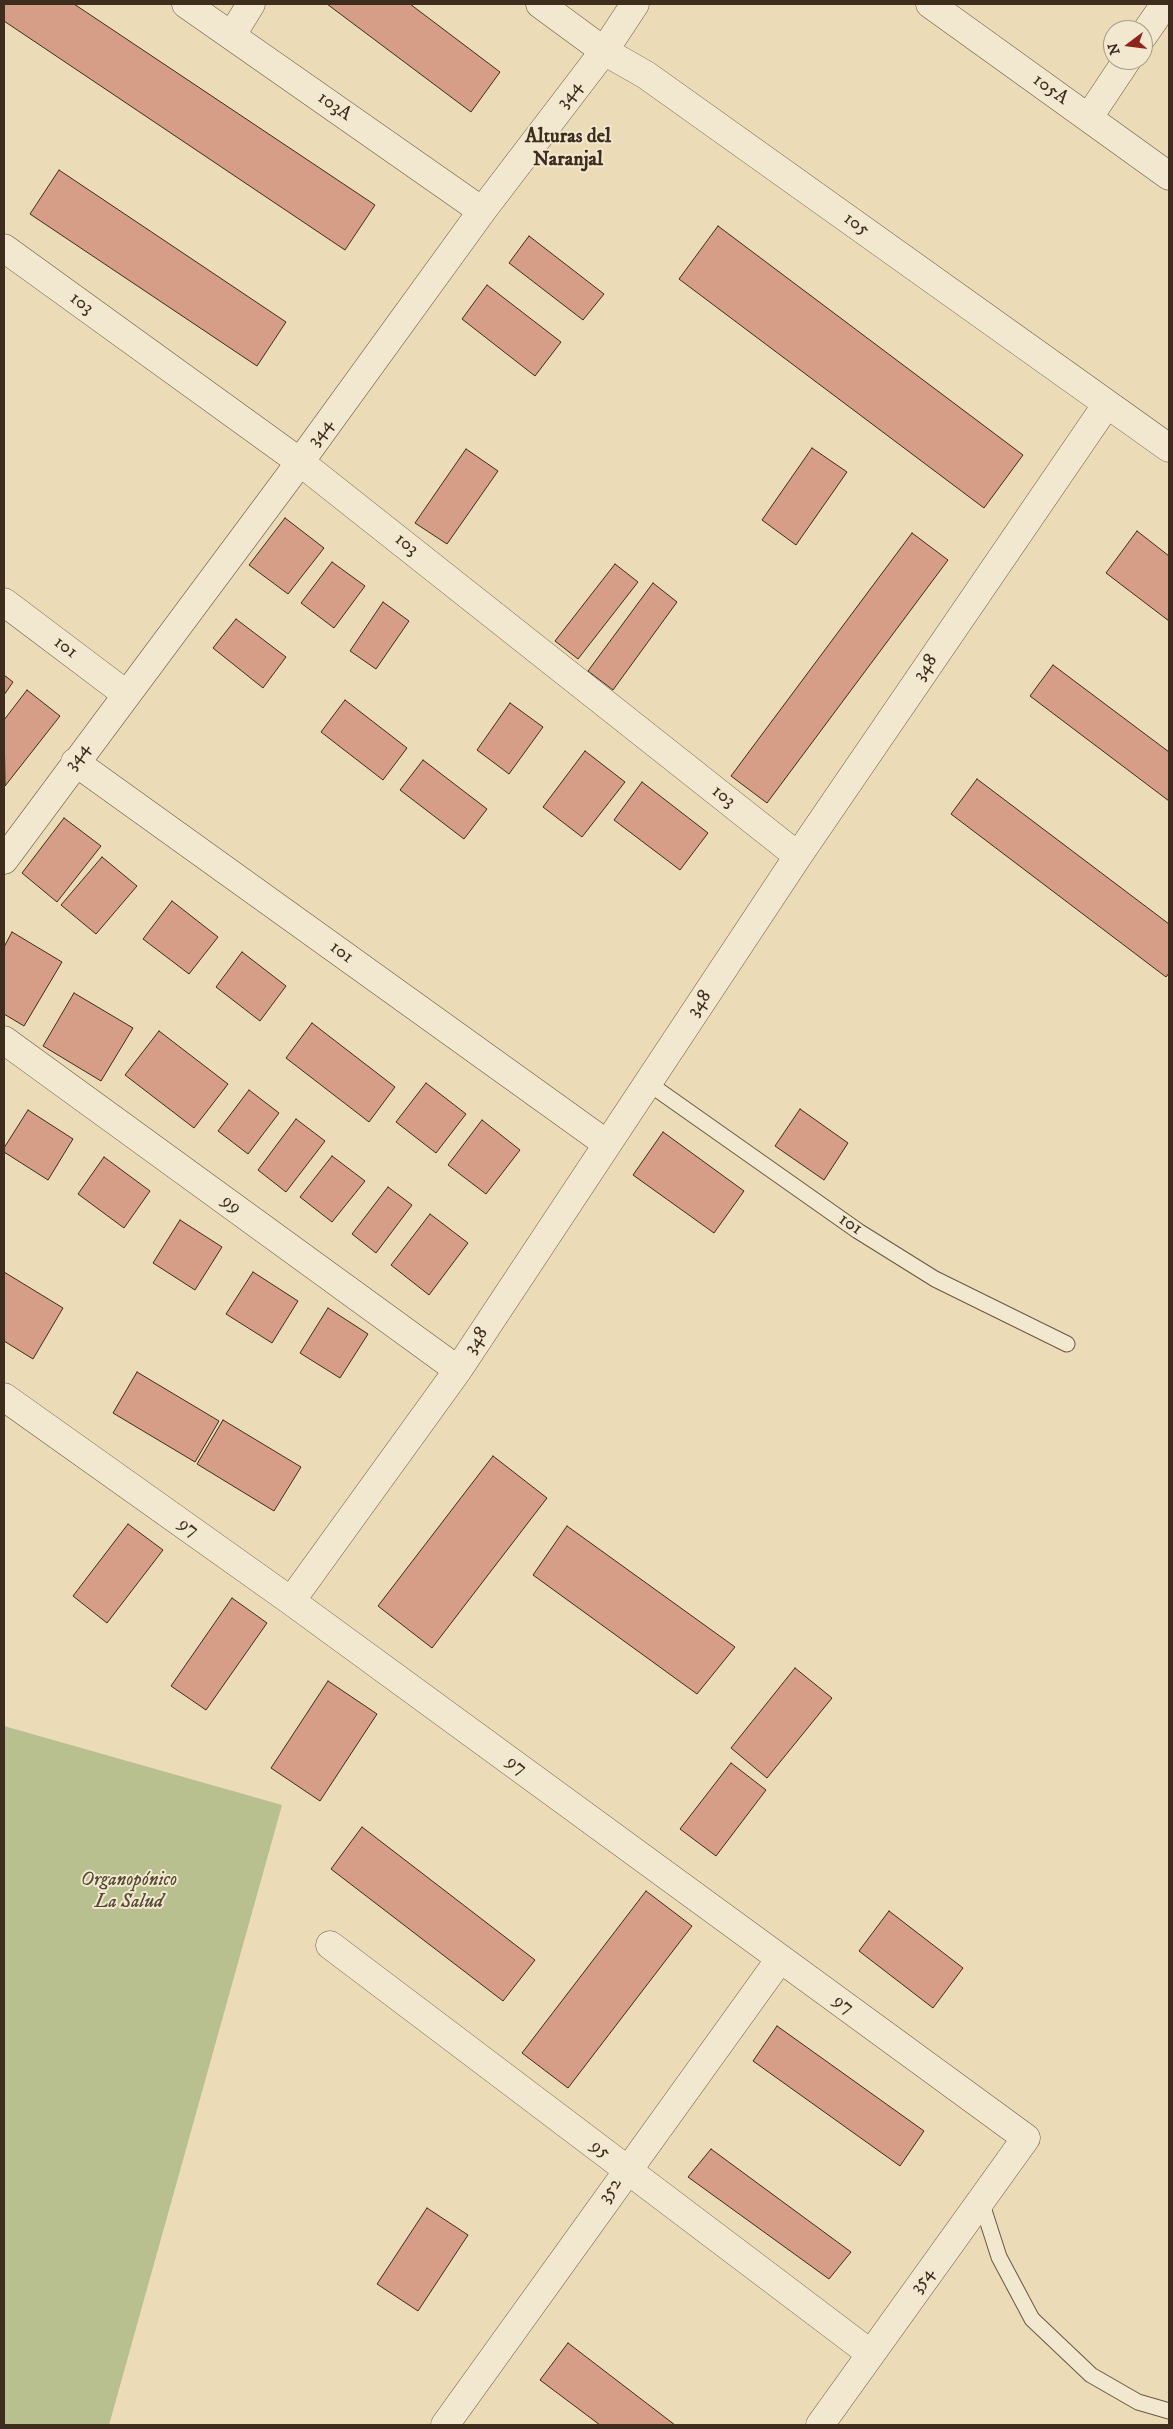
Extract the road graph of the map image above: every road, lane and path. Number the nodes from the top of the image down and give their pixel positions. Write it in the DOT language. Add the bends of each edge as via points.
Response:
graph roads {
  1 [pos="186,4"];
  2 [pos="251,4"];
  3 [pos="540,4"];
  4 [pos="635,4"];
  5 [pos="930,4"];
  6 [pos="1165,4"];
  7 [pos="1153,21"];
  8 [pos="232,36"];
  9 [pos="604,51"];
  10 [pos="1120,70"];
  11 [pos="1089,117"];
  12 [pos="1169,176"];
  13 [pos="482,211"];
  14 [pos="4,248"];
  15 [pos="1107,404"];
  16 [pos="1169,448"];
  17 [pos="300,462"];
  18 [pos="4,602"];
  19 [pos="126,694"];
  20 [pos="75,762"];
  21 [pos="798,856"];
  22 [pos="4,860"];
  23 [pos="4,1040"];
  24 [pos="648,1083"];
  25 [pos="607,1144"];
  26 [pos="1067,1344"];
  27 [pos="458,1370"];
  28 [pos="4,1397"];
  29 [pos="291,1601"];
  30 [pos="330,1945"];
  31 [pos="780,1960"];
  32 [pos="1026,2138"];
  33 [pos="626,2170"];
  34 [pos="981,2201"];
  35 [pos="871,2354"];
  36 [pos="1169,2412"];
  37 [pos="445,2425"];
  38 [pos="820,2425"];
  1 -- 8 [label="street, 103A"];
  2 -- 8 [label="street"];
  3 -- 9 [label="street, 105"];
  4 -- 9 [label="street, 344"];
  5 -- 11 [label="street, 105A"];
  6 -- 7 [label="street"];
  8 -- 13 [label="street, 103A"];
  9 -- 13 [label="street, 344"];
  9 -- 15 [label="street, 105" via="646,75"];
  10 -- 11 [label="street"];
  11 -- 12 [label="street, 105A"];
  13 -- 17 [label="street, 344"];
  14 -- 17 [label="street, 103"];
  15 -- 16 [label="street, 105"];
  15 -- 21 [label="street, 348"];
  17 -- 19 [label="street, 344"];
  17 -- 21 [label="street, 103"];
  18 -- 19 [label="street, 101"];
  19 -- 20 [label="street, 344"];
  20 -- 22 [label="street, 344"];
  20 -- 25 [label="street, 101"];
  21 -- 24 [label="street, 348"];
  23 -- 27 [label="street, 99"];
  24 -- 25 [label="street, 348"];
  24 -- 26 [label="lane, 101" via="858,1231 935,1278"];
  25 -- 27 [label="street, 348"];
  27 -- 29 [label="street, 348"];
  28 -- 29 [label="street, 97"];
  29 -- 31 [label="street, 97"];
  30 -- 33 [label="street, 95"];
  31 -- 32 [label="street, 97"];
  31 -- 33 [label="street, 352"];
  32 -- 34 [label="street, 354"];
  33 -- 35 [label="street, 95"];
  33 -- 37 [label="street, 352"];
  34 -- 35 [label="street, 354"];
  34 -- 36 [label="lane" via="999,2257 1032,2319 1090,2375 1138,2402"];
  35 -- 38 [label="street, 354"];
}
